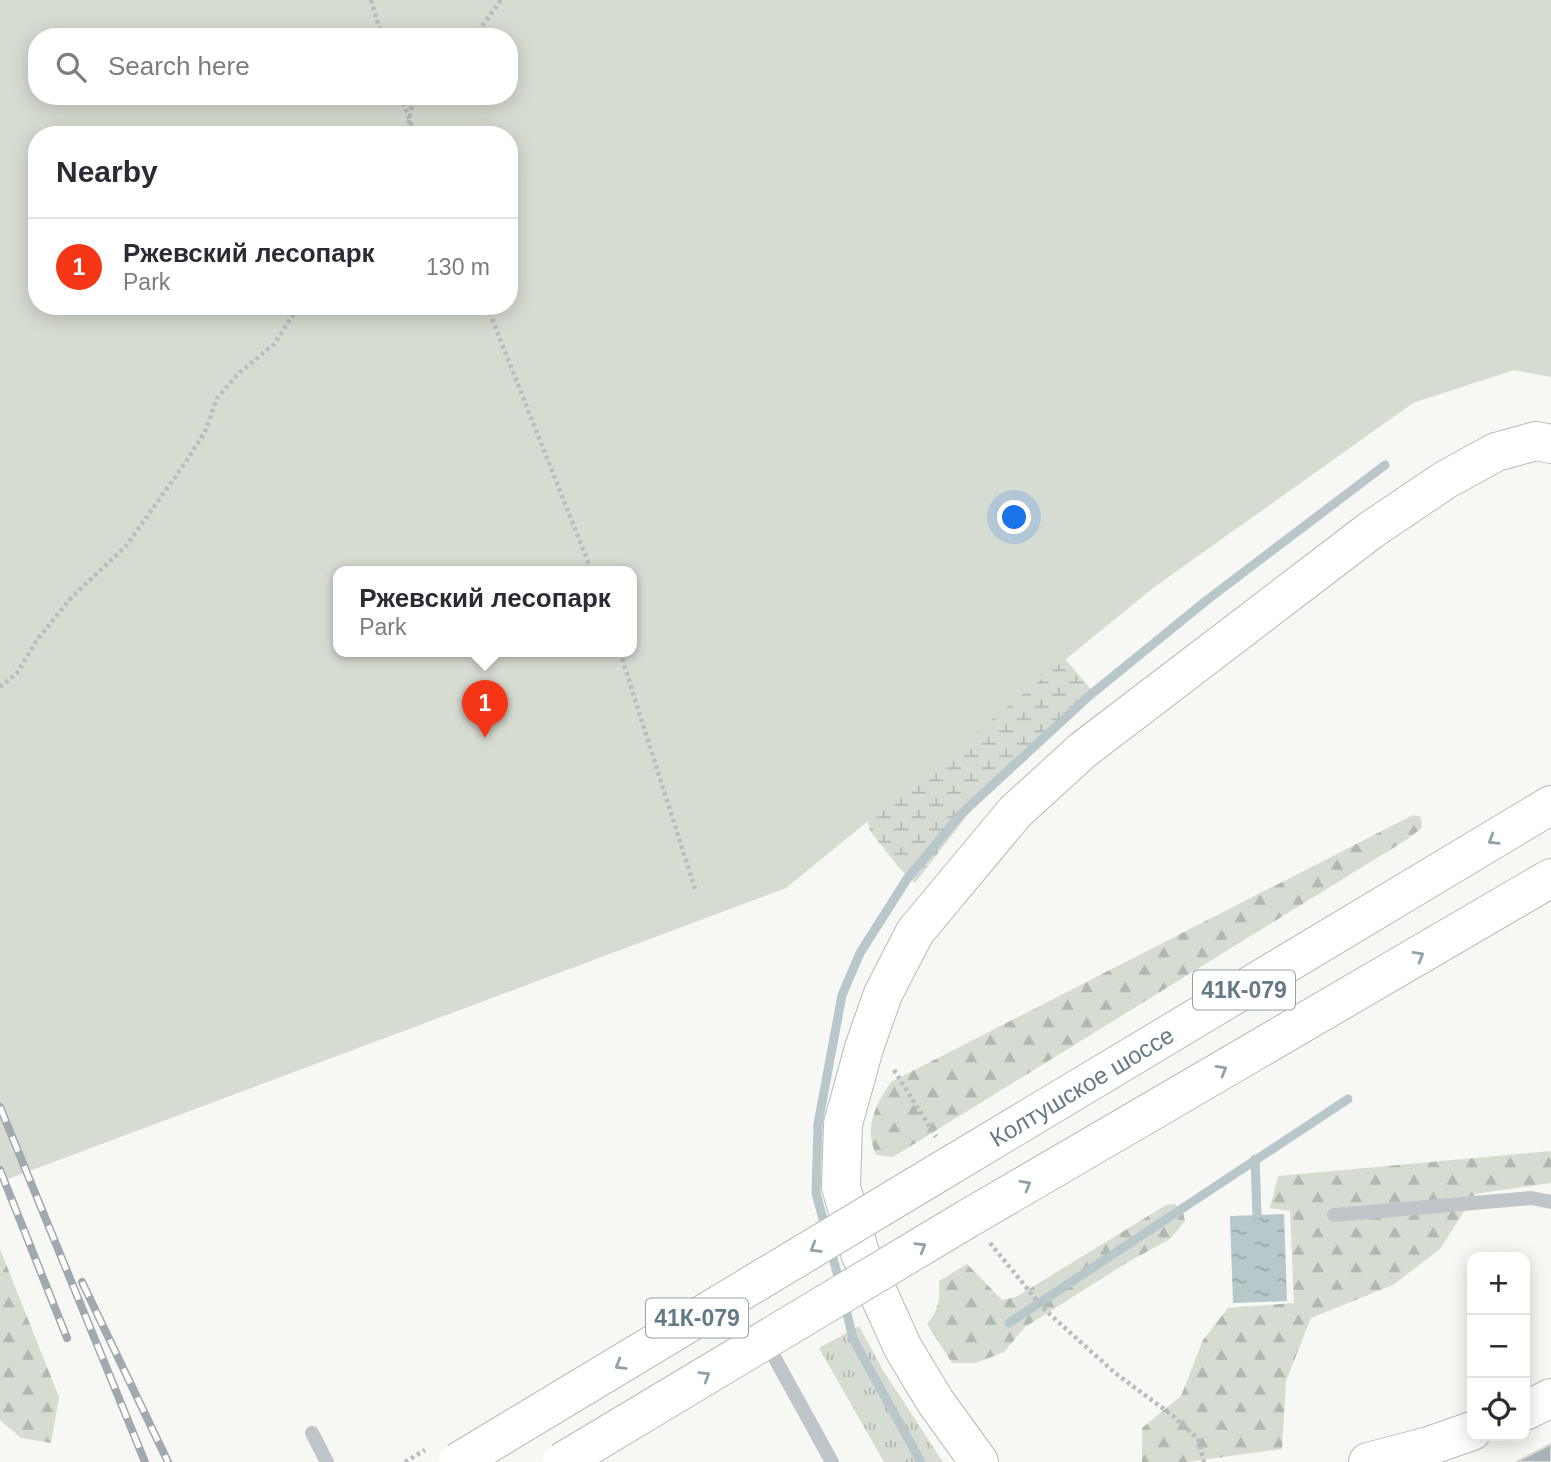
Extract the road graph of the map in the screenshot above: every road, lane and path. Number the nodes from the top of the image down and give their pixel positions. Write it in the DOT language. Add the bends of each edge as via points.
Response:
graph roads {
  1 [pos="371,0"];
  2 [pos="501,0"];
  3 [pos="379,28"];
  4 [pos="481,28"];
  5 [pos="404,105"];
  6 [pos="412,105"];
  7 [pos="409,121"];
  8 [pos="406,126"];
  9 [pos="411,126"];
  10 [pos="293,315"];
  11 [pos="491,315"];
  12 [pos="1551,444"];
  13 [pos="590,566"];
  14 [pos="622,657"];
  15 [pos="0,687"];
  16 [pos="1551,805"];
  17 [pos="1551,878"];
  18 [pos="696,892"];
  19 [pos="894,1069"];
  20 [pos="938,1158"];
  21 [pos="1551,1202"];
  22 [pos="1334,1215"];
  23 [pos="976,1229"];
  24 [pos="761,1331"];
  25 [pos="1551,1398"];
  26 [pos="1530,1408"];
  27 [pos="312,1433"];
  28 [pos="1467,1433"];
  29 [pos="975,1459"];
  30 [pos="327,1462"];
  31 [pos="458,1462"];
  32 [pos="562,1462"];
  33 [pos="832,1462"];
  34 [pos="1204,1462"];
  35 [pos="1368,1462"];
  1 -- 3 [label="path"];
  2 -- 4 [label="path"];
  5 -- 7 [label="path"];
  6 -- 7 [label="path"];
  7 -- 8 [label="path"];
  7 -- 9 [label="path"];
  10 -- 15 [label="path" via="274,344 217,398 205,432 126,546 71,598 17,673"];
  11 -- 13 [label="path"];
  12 -- 29 [label="main road" via="1536,441 1496,452 1445,480 1371,530 1083,750 1015,812 915,932 883,994 864,1048 843,1124 841,1187 860,1253 903,1348"];
  14 -- 18 [label="path"];
  16 -- 20 [label="main road, Колтушское шоссе / 41К-079, one-way"];
  23 -- 17 [label="main road, 41К-079, one-way"];
  19 -- 20 [label="path"];
  20 -- 31 [label="main road, 41К-079, one-way, bridge"];
  21 -- 22 [label="lane" via="1531,1198"];
  32 -- 23 [label="main road, 41К-079, one-way, bridge"];
  23 -- 34 [label="path" via="1044,1309 1198,1439"];
  24 -- 33 [label="lane"];
  25 -- 26 [label="main road"];
  27 -- 30 [label="lane"];
  28 -- 35 [label="main road"];
}
